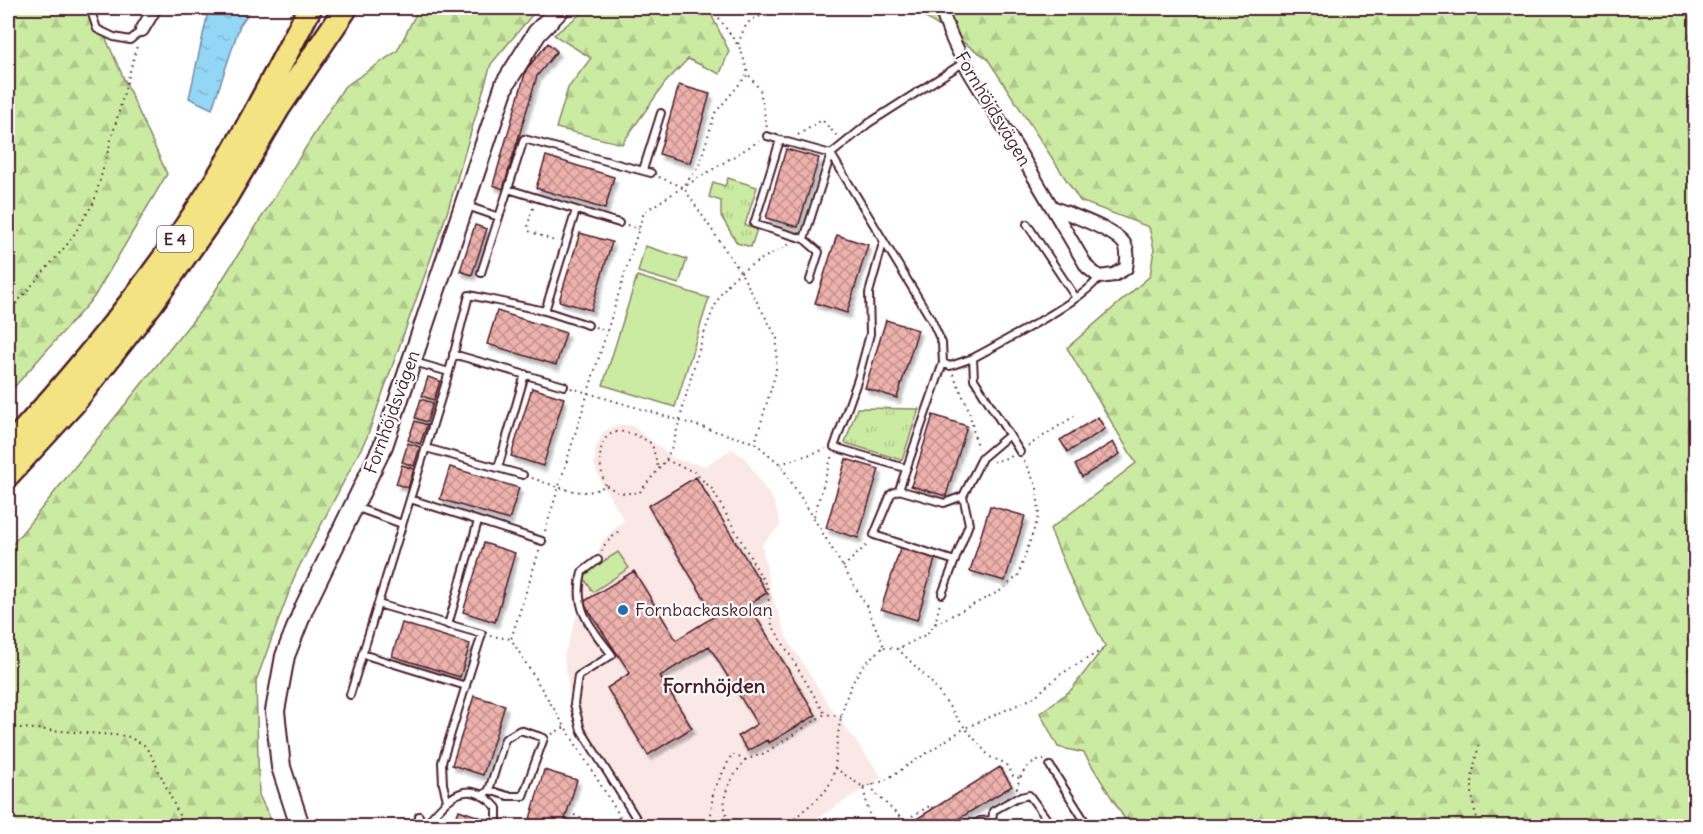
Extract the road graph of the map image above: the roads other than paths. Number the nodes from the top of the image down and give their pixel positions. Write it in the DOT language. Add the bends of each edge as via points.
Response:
graph roads {
  1 [pos="93,8"];
  2 [pos="155,8"];
  3 [pos="310,8"];
  4 [pos="329,8"];
  5 [pos="346,8"];
  6 [pos="561,8"];
  7 [pos="941,8"];
  8 [pos="142,30"];
  9 [pos="963,63"];
  10 [pos="279,107"];
  11 [pos="661,113"];
  12 [pos="767,136"];
  13 [pos="780,140"];
  14 [pos="831,154"];
  15 [pos="643,170"];
  16 [pos="651,173"];
  17 [pos="508,189"];
  18 [pos="462,204"];
  19 [pos="1052,207"];
  20 [pos="576,210"];
  21 [pos="499,218"];
  22 [pos="619,223"];
  23 [pos="1027,224"];
  24 [pos="804,239"];
  25 [pos="883,243"];
  26 [pos="481,273"];
  27 [pos="1099,277"];
  28 [pos="810,280"];
  29 [pos="1076,298"];
  30 [pos="545,311"];
  31 [pos="588,325"];
  32 [pos="453,354"];
  33 [pos="973,358"];
  34 [pos="411,361"];
  35 [pos="946,365"];
  36 [pos="449,372"];
  37 [pos="525,374"];
  38 [pos="564,386"];
  39 [pos="1008,436"];
  40 [pos="8,448"];
  41 [pos="426,448"];
  42 [pos="1020,452"];
  43 [pos="498,468"];
  44 [pos="905,468"];
  45 [pos="8,475"];
  46 [pos="523,475"];
  47 [pos="899,490"];
  48 [pos="963,496"];
  49 [pos="410,499"];
  50 [pos="355,507"];
  51 [pos="478,521"];
  52 [pos="402,524"];
  53 [pos="542,541"];
  54 [pos="598,560"];
  55 [pos="955,561"];
  56 [pos="942,594"];
  57 [pos="378,604"];
  58 [pos="448,625"];
  59 [pos="362,654"];
  60 [pos="466,686"];
  61 [pos="350,695"];
  62 [pos="1050,766"];
  63 [pos="489,790"];
  64 [pos="482,796"];
  65 [pos="447,800"];
  66 [pos="419,816"];
  67 [pos="992,823"];
  68 [pos="300,826"];
  69 [pos="419,826"];
  70 [pos="424,826"];
  71 [pos="497,826"];
  72 [pos="641,826"];
  73 [pos="972,826"];
  74 [pos="1052,826"];
  75 [pos="1088,826"];
  1 -- 8 [label="lane" via="97,29 114,37 130,40"];
  2 -- 8 [label="street"];
  3 -- 40 [label="highway, E 4" via="262,100 200,204 131,301 63,387"];
  4 -- 10 [label="highway, E 4"];
  5 -- 10 [label="highway"];
  6 -- 18 [label="street, Fornhöjdsvägen" via="537,33 505,84"];
  7 -- 9 [label="street, Fornhöjdsvägen"];
  9 -- 14 [label="lane" via="842,142"];
  9 -- 19 [label="street, Fornhöjdsvägen"];
  10 -- 45 [label="highway, E 4" via="223,202 152,303 74,403"];
  11 -- 15 [label="lane"];
  12 -- 13 [label="lane"];
  13 -- 14 [label="lane"];
  13 -- 24 [label="lane" via="754,224"];
  14 -- 24 [label="lane"];
  14 -- 25 [label="lane"];
  15 -- 16 [label="lane"];
  15 -- 17 [label="lane" via="524,138"];
  17 -- 20 [label="lane"];
  17 -- 21 [label="lane"];
  18 -- 21 [label="lane"];
  18 -- 34 [label="street, Fornhöjdsvägen"];
  19 -- 27 [label="street, Fornhöjdsvägen" via="1087,267"];
  19 -- 27 [label="street" via="1124,242 1128,254 1126,268"];
  20 -- 22 [label="lane"];
  20 -- 30 [label="lane"];
  21 -- 26 [label="lane"];
  23 -- 29 [label="lane"];
  24 -- 28 [label="lane" via="819,252"];
  25 -- 35 [label="lane" via="931,319 942,343"];
  25 -- 44 [label="lane" via="869,292 870,334 834,447"];
  27 -- 29 [label="lane"];
  29 -- 33 [label="lane"];
  30 -- 31 [label="lane"];
  30 -- 32 [label="lane" via="470,295"];
  32 -- 36 [label="lane"];
  32 -- 37 [label="lane"];
  33 -- 35 [label="lane"];
  33 -- 39 [label="lane" via="974,380"];
  34 -- 36 [label="lane"];
  34 -- 50 [label="street, Fornhöjdsvägen" via="383,446"];
  35 -- 44 [label="lane"];
  36 -- 41 [label="lane"];
  37 -- 38 [label="lane"];
  37 -- 43 [label="lane"];
  39 -- 42 [label="lane"];
  39 -- 48 [label="lane" via="982,458"];
  41 -- 43 [label="lane"];
  41 -- 49 [label="lane"];
  43 -- 46 [label="lane"];
  44 -- 47 [label="lane"];
  47 -- 48 [label="lane" via="944,503"];
  47 -- 55 [label="lane" via="891,494 874,536"];
  48 -- 55 [label="lane" via="969,524"];
  49 -- 51 [label="lane"];
  49 -- 52 [label="lane"];
  50 -- 52 [label="lane"];
  50 -- 68 [label="street, Fornhöjdsvägen" via="304,608 285,656 275,711 281,767"];
  51 -- 53 [label="lane"];
  51 -- 58 [label="lane"];
  52 -- 57 [label="lane"];
  54 -- 72 [label="lane" via="582,572 579,605 612,655 578,676 574,704 581,730"];
  55 -- 56 [label="lane"];
  57 -- 58 [label="lane"];
  57 -- 59 [label="lane"];
  58 -- 60 [label="lane" via="482,634"];
  59 -- 60 [label="lane"];
  59 -- 61 [label="lane"];
  60 -- 65 [label="lane" via="442,762"];
  62 -- 75 [label="lane"];
  63 -- 63 [label="lane" via="505,738 520,730 544,738 523,796"];
  63 -- 64 [label="lane"];
  64 -- 65 [label="lane" via="458,793"];
  64 -- 71 [label="lane" via="497,808"];
  65 -- 70 [label="lane"];
  66 -- 69 [label="lane"];
  67 -- 73 [label="lane" via="980,821"];
  67 -- 74 [label="lane" via="993,811 1029,795"];
}
